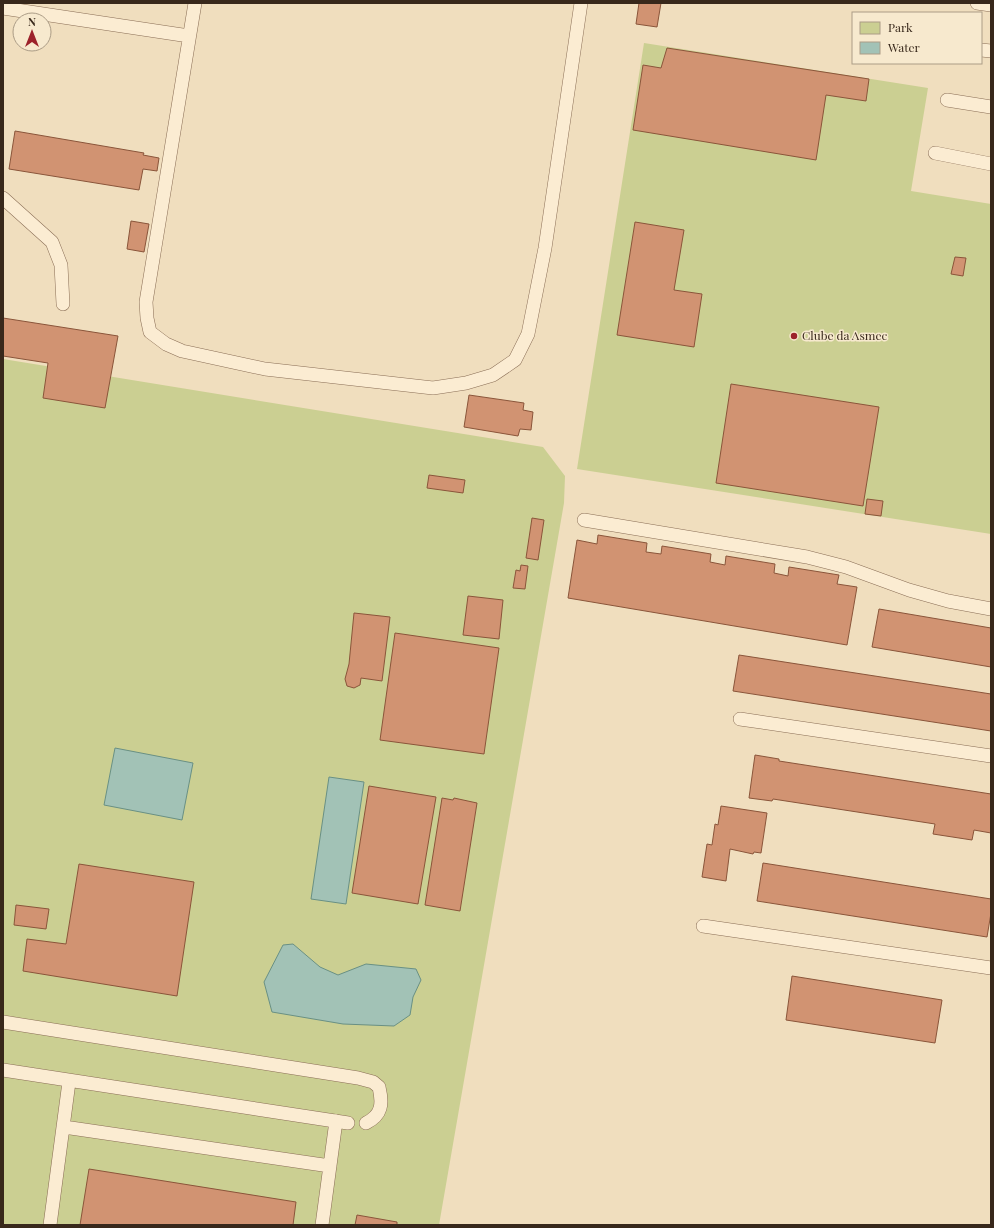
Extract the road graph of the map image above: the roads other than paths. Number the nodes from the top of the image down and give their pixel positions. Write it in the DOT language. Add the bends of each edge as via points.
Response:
graph roads {
  1 [pos="195,3"];
  2 [pos="581,3"];
  3 [pos="977,3"];
  4 [pos="991,5"];
  5 [pos="3,8"];
  6 [pos="190,36"];
  7 [pos="947,100"];
  8 [pos="991,108"];
  9 [pos="935,153"];
  10 [pos="991,164"];
  11 [pos="3,198"];
  12 [pos="63,304"];
  13 [pos="584,520"];
  14 [pos="991,609"];
  15 [pos="740,719"];
  16 [pos="991,756"];
  17 [pos="703,926"];
  18 [pos="991,968"];
  19 [pos="3,1022"];
  20 [pos="3,1070"];
  21 [pos="69,1082"];
  22 [pos="366,1123"];
  23 [pos="64,1126"];
  24 [pos="330,1166"];
  25 [pos="50,1225"];
  26 [pos="322,1225"];
  1 -- 6 [label="lane"];
  2 -- 6 [label="lane" via="545,248 528,334 515,360 493,375 466,383 433,388 265,369 182,350 166,344 150,332 146,302"];
  3 -- 4 [label="lane"];
  5 -- 6 [label="lane"];
  7 -- 8 [label="lane"];
  9 -- 10 [label="lane"];
  11 -- 12 [label="lane" via="52,242 61,265"];
  13 -- 14 [label="lane" via="807,557 909,590"];
  15 -- 16 [label="lane"];
  17 -- 18 [label="lane"];
  19 -- 22 [label="lane" via="350,1076 372,1082 379,1087 382,1097 375,1118"];
  20 -- 21 [label="lane"];
  21 -- 23 [label="lane"];
  21 -- 24 [label="lane" via="342,1122"];
  23 -- 24 [label="lane"];
  23 -- 25 [label="lane"];
  24 -- 26 [label="lane"];
}
